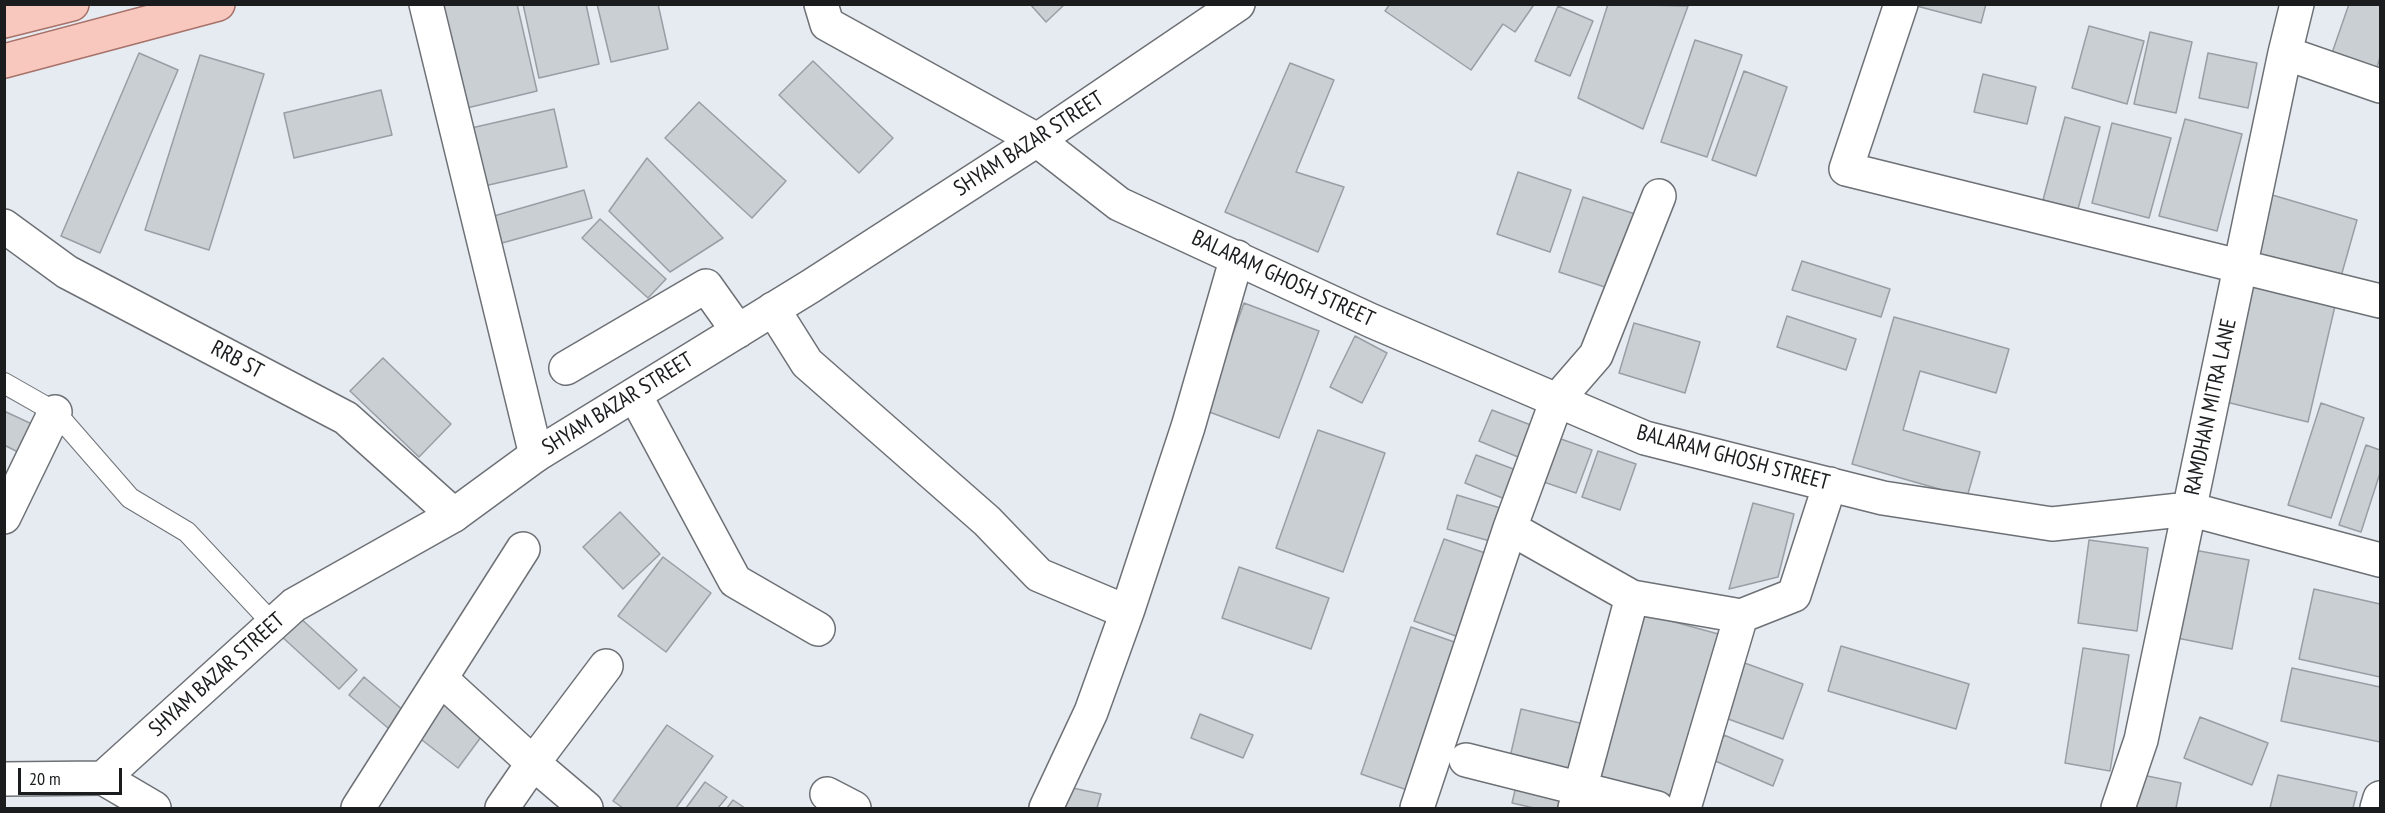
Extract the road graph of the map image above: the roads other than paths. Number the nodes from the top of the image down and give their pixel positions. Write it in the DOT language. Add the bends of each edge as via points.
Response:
graph roads {
  1 [pos="218,4"];
  2 [pos="426,4"];
  3 [pos="821,4"];
  4 [pos="1238,4"];
  5 [pos="1901,4"];
  6 [pos="2297,4"];
  7 [pos="52,7"];
  8 [pos="4,21"];
  9 [pos="2285,53"];
  10 [pos="4,61"];
  11 [pos="2380,86"];
  12 [pos="1037,140"];
  13 [pos="1659,196"];
  14 [pos="4,226"];
  15 [pos="1236,257"];
  16 [pos="2242,266"];
  17 [pos="2380,301"];
  18 [pos="773,309"];
  19 [pos="738,331"];
  20 [pos="566,368"];
  21 [pos="4,383"];
  22 [pos="635,394"];
  23 [pos="1557,400"];
  24 [pos="55,412"];
  25 [pos="536,455"];
  26 [pos="1830,484"];
  27 [pos="2189,509"];
  28 [pos="454,515"];
  29 [pos="4,517"];
  30 [pos="1510,528"];
  31 [pos="523,549"];
  32 [pos="2380,560"];
  33 [pos="1632,597"];
  34 [pos="1127,612"];
  35 [pos="1741,616"];
  36 [pos="273,624"];
  37 [pos="818,629"];
  38 [pos="606,666"];
  39 [pos="441,679"];
  40 [pos="1466,760"];
  41 [pos="533,763"];
  42 [pos="4,779"];
  43 [pos="116,792"];
  44 [pos="1578,798"];
  45 [pos="2380,798"];
  46 [pos="154,808"];
  47 [pos="358,808"];
  48 [pos="502,808"];
  49 [pos="586,808"];
  50 [pos="1046,808"];
  51 [pos="1417,808"];
  52 [pos="1657,808"];
  53 [pos="1684,808"];
  54 [pos="2118,808"];
  55 [pos="2377,808"];
  1 -- 10 [label="main road"];
  2 -- 25 [label="street"];
  3 -- 12 [label="street, BALARAM GHOSH STREET" via="827,24"];
  4 -- 12 [label="street, SHYAM BAZAR STREET"];
  5 -- 16 [label="street" via="1846,169"];
  6 -- 9 [label="street, RAMDHAN MITRA LANE"];
  7 -- 8 [label="main road"];
  9 -- 11 [label="street"];
  9 -- 16 [label="street, RAMDHAN MITRA LANE"];
  12 -- 15 [label="street, BALARAM GHOSH STREET" via="1119,204"];
  12 -- 18 [label="street, SHYAM BAZAR STREET"];
  13 -- 23 [label="street" via="1596,355"];
  14 -- 28 [label="street, RRB ST" via="68,272 346,418"];
  15 -- 23 [label="street, BALARAM GHOSH STREET" via="1372,321"];
  15 -- 34 [label="street" via="1188,427"];
  16 -- 17 [label="street"];
  16 -- 27 [label="street, RAMDHAN MITRA LANE"];
  18 -- 19 [label="street, SHYAM BAZAR STREET"];
  18 -- 34 [label="street" via="807,363 979,513 1039,575"];
  19 -- 20 [label="street" via="706,286"];
  19 -- 22 [label="street, SHYAM BAZAR STREET"];
  21 -- 24 [label="lane"];
  22 -- 25 [label="street, SHYAM BAZAR STREET"];
  22 -- 37 [label="street" via="735,581"];
  23 -- 26 [label="street, BALARAM GHOSH STREET" via="1645,438"];
  23 -- 30 [label="street"];
  24 -- 29 [label="street"];
  24 -- 36 [label="lane" via="129,498 187,532"];
  25 -- 28 [label="street, SHYAM BAZAR STREET"];
  26 -- 27 [label="street, BALARAM GHOSH STREET" via="1883,498 2052,524"];
  26 -- 35 [label="street" via="1794,595"];
  27 -- 32 [label="street, BALARAM GHOSH STREET"];
  27 -- 54 [label="street, RAMDHAN MITRA LANE" via="2141,740"];
  28 -- 36 [label="street, SHYAM BAZAR STREET" via="294,605"];
  30 -- 33 [label="street"];
  30 -- 51 [label="street"];
  31 -- 39 [label="street"];
  33 -- 35 [label="street"];
  33 -- 44 [label="street"];
  34 -- 50 [label="street" via="1091,712"];
  35 -- 53 [label="street"];
  36 -- 43 [label="street, SHYAM BAZAR STREET"];
  38 -- 41 [label="street"];
  39 -- 41 [label="street"];
  39 -- 47 [label="street"];
  40 -- 44 [label="street"];
  41 -- 48 [label="street"];
  41 -- 49 [label="street"];
  42 -- 43 [label="street"];
  43 -- 46 [label="street"];
  44 -- 52 [label="street"];
  45 -- 55 [label="street"];
}
